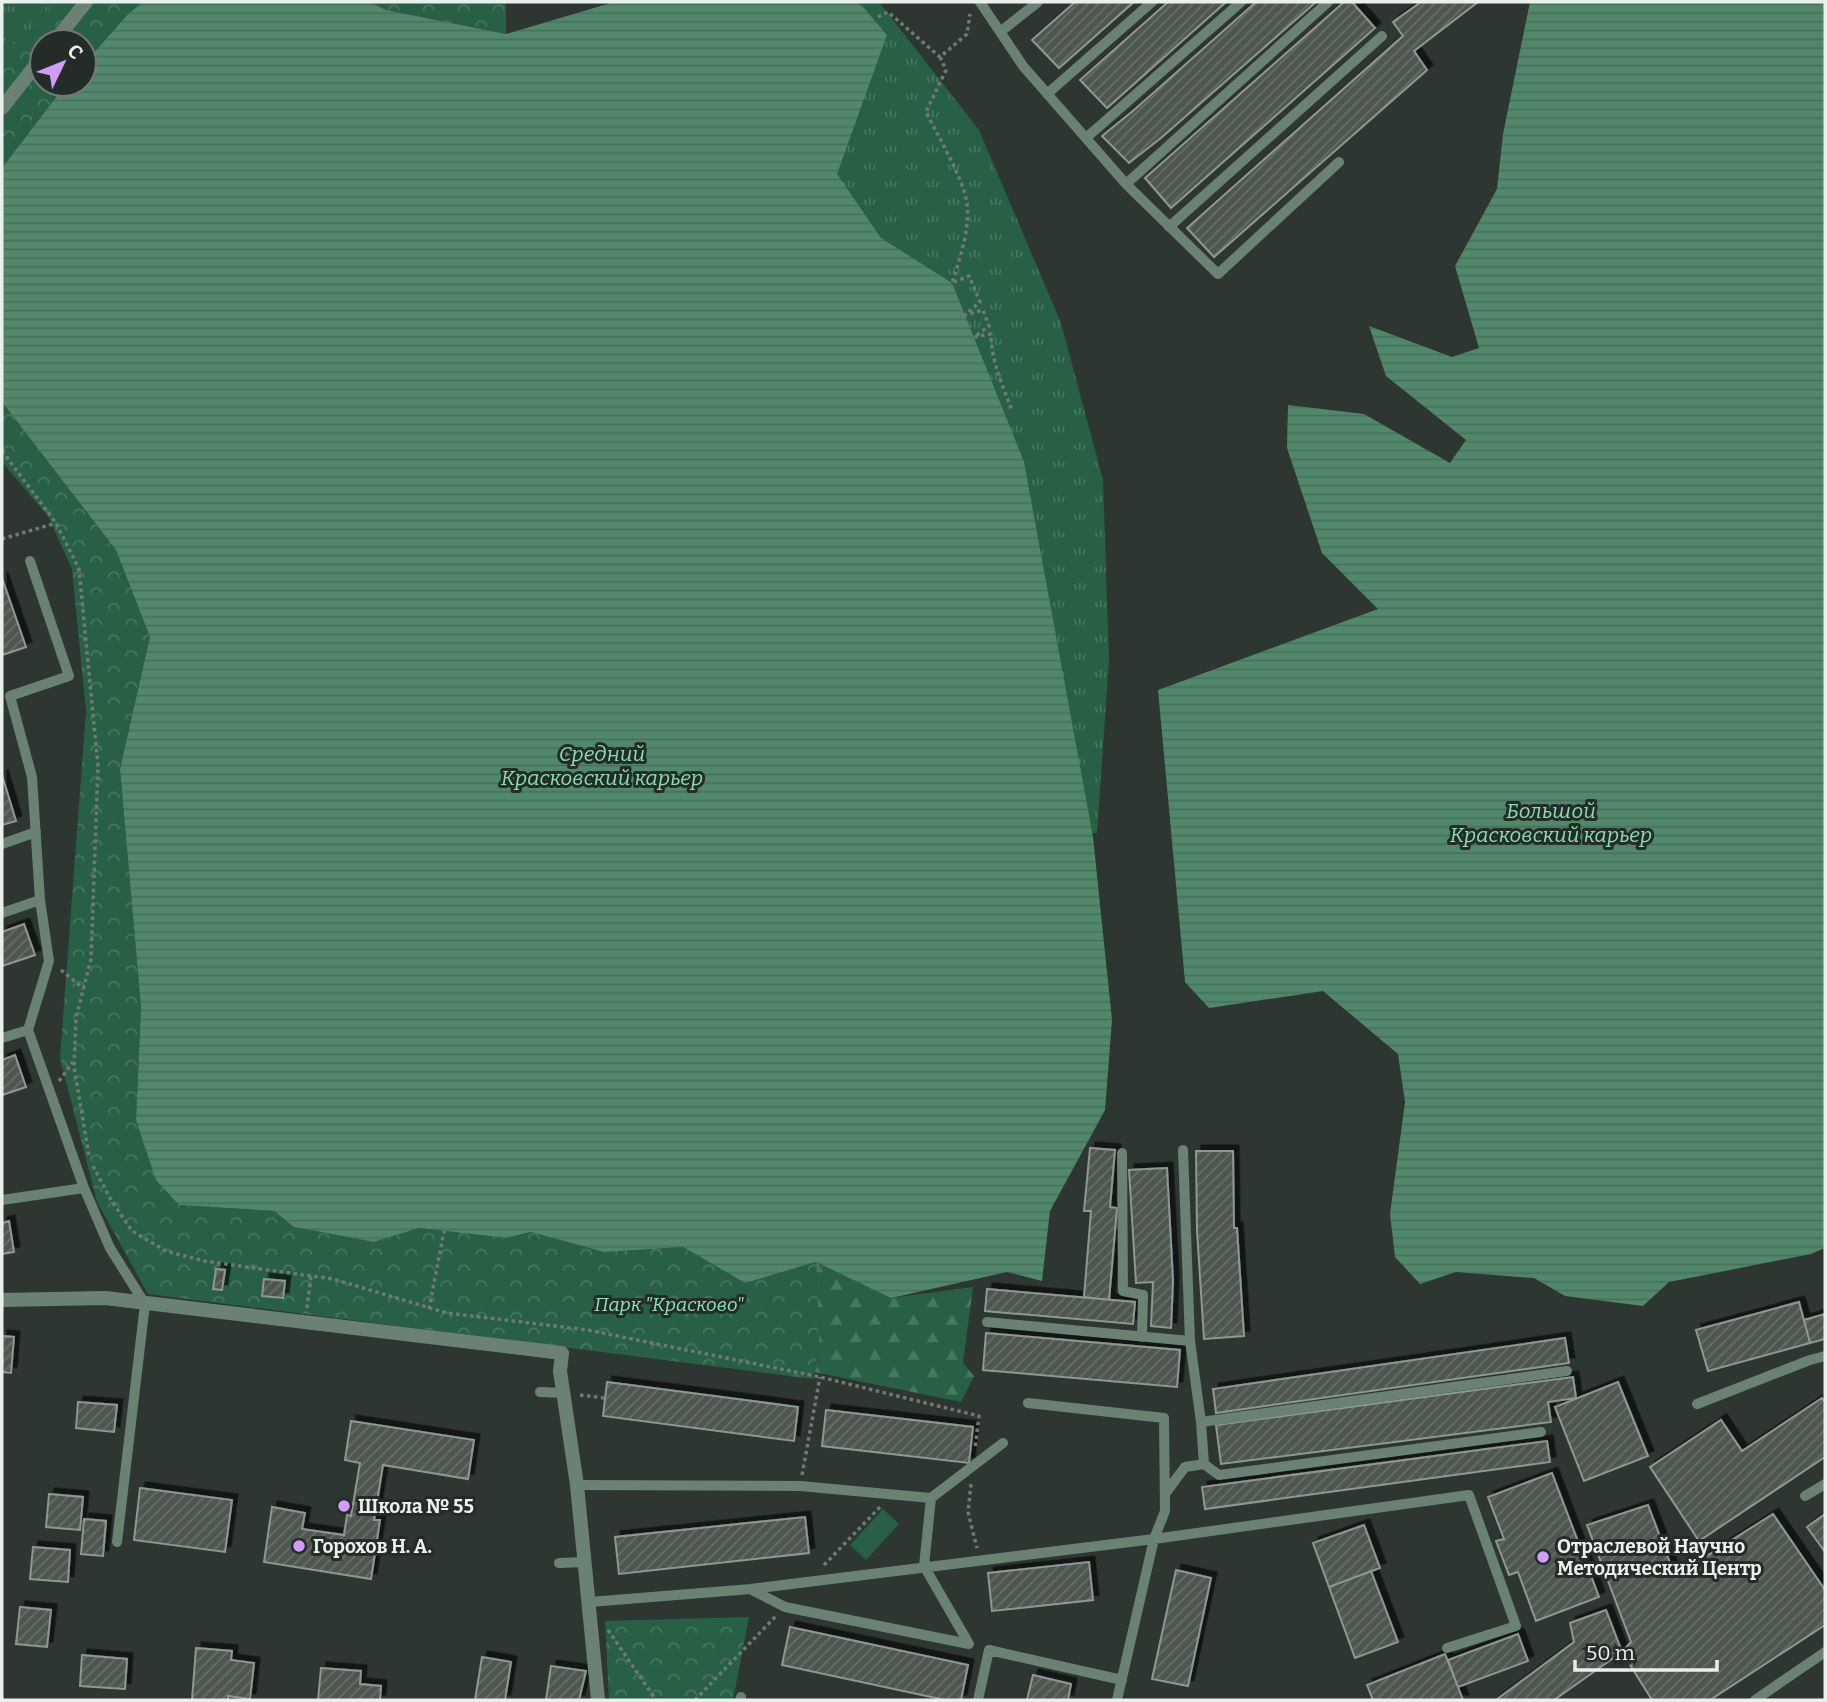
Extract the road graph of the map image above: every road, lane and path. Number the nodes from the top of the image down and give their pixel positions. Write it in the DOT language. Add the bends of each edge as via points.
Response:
graph roads {
  1 [pos="86,2"];
  2 [pos="980,2"];
  3 [pos="1038,2"];
  4 [pos="1152,2"];
  5 [pos="1241,2"];
  6 [pos="1328,2"];
  7 [pos="971,13"];
  8 [pos="878,17"];
  9 [pos="65,28"];
  10 [pos="1000,32"];
  11 [pos="1382,36"];
  12 [pos="940,57"];
  13 [pos="28,75"];
  14 [pos="1047,94"];
  15 [pos="2,108"];
  16 [pos="1086,138"];
  17 [pos="1339,162"];
  18 [pos="1126,184"];
  19 [pos="1170,227"];
  20 [pos="1012,411"];
  21 [pos="2,451"];
  22 [pos="56,523"];
  23 [pos="2,539"];
  24 [pos="30,561"];
  25 [pos="6,697"];
  26 [pos="36,832"];
  27 [pos="2,844"];
  28 [pos="40,900"];
  29 [pos="2,912"];
  30 [pos="49,961"];
  31 [pos="84,989"];
  32 [pos="28,1030"];
  33 [pos="2,1038"];
  34 [pos="75,1060"];
  35 [pos="50,1093"];
  36 [pos="1183,1150"];
  37 [pos="1122,1153"];
  38 [pos="84,1188"];
  39 [pos="2,1200"];
  40 [pos="444,1231"];
  41 [pos="311,1276"];
  42 [pos="2,1300"];
  43 [pos="145,1304"];
  44 [pos="429,1309"];
  45 [pos="987,1322"];
  46 [pos="306,1323"];
  47 [pos="1142,1336"];
  48 [pos="1190,1341"];
  49 [pos="1825,1356"];
  50 [pos="1567,1371"];
  51 [pos="820,1377"];
  52 [pos="540,1392"];
  53 [pos="569,1394"];
  54 [pos="605,1398"];
  55 [pos="1028,1403"];
  56 [pos="1696,1404"];
  57 [pos="1200,1422"];
  58 [pos="1541,1432"];
  59 [pos="1003,1443"];
  60 [pos="1204,1464"];
  61 [pos="972,1466"];
  62 [pos="1825,1484"];
  63 [pos="577,1485"];
  64 [pos="800,1486"];
  65 [pos="1164,1495"];
  66 [pos="1805,1496"];
  67 [pos="930,1498"];
  68 [pos="1154,1539"];
  69 [pos="117,1542"];
  70 [pos="980,1559"];
  71 [pos="584,1562"];
  72 [pos="559,1563"];
  73 [pos="923,1566"];
  74 [pos="751,1589"];
  75 [pos="590,1602"];
  76 [pos="1447,1648"];
  77 [pos="1825,1652"];
  78 [pos="1122,1679"];
  79 [pos="598,1700"];
  80 [pos="656,1700"];
  81 [pos="978,1700"];
  82 [pos="1117,1700"];
  83 [pos="1755,1700"];
  1 -- 9 [label="street"];
  2 -- 10 [label="lane"];
  3 -- 10 [label="lane"];
  4 -- 14 [label="lane"];
  5 -- 16 [label="lane"];
  6 -- 18 [label="lane"];
  7 -- 12 [label="path" via="967,34"];
  8 -- 12 [label="path" via="888,12"];
  10 -- 14 [label="lane"];
  11 -- 19 [label="lane"];
  12 -- 20 [label="path" via="946,70 926,113 967,202 964,244 952,283 969,276 980,302 965,315 984,310 989,326 974,337 992,334 991,345"];
  13 -- 15 [label="street"];
  14 -- 16 [label="lane"];
  16 -- 18 [label="lane"];
  17 -- 19 [label="lane" via="1217,274"];
  18 -- 19 [label="lane"];
  21 -- 22 [label="path"];
  22 -- 23 [label="path"];
  22 -- 31 [label="path" via="79,569 98,766 91,959"];
  24 -- 25 [label="lane" via="69,676"];
  25 -- 26 [label="lane" via="32,777"];
  26 -- 27 [label="lane"];
  26 -- 28 [label="lane"];
  28 -- 29 [label="lane"];
  28 -- 30 [label="lane"];
  30 -- 31 [label="path"];
  30 -- 32 [label="lane"];
  31 -- 34 [label="path" via="76,1018"];
  32 -- 33 [label="lane"];
  32 -- 35 [label="lane"];
  34 -- 35 [label="path"];
  34 -- 41 [label="path" via="90,1160 132,1231 166,1251 204,1261"];
  35 -- 38 [label="lane"];
  36 -- 48 [label="lane"];
  37 -- 47 [label="lane" via="1123,1291 1143,1295"];
  38 -- 39 [label="lane"];
  38 -- 43 [label="lane" via="110,1248"];
  40 -- 44 [label="path"];
  41 -- 44 [label="path"];
  41 -- 46 [label="path"];
  42 -- 43 [label="street" via="104,1298"];
  43 -- 46 [label="street"];
  43 -- 69 [label="lane"];
  44 -- 51 [label="path" via="588,1330"];
  45 -- 47 [label="lane"];
  46 -- 53 [label="street" via="562,1353 560,1371"];
  47 -- 48 [label="lane"];
  48 -- 57 [label="lane"];
  49 -- 56 [label="lane"];
  50 -- 57 [label="lane"];
  51 -- 61 [label="path" via="979,1416"];
  51 -- 64 [label="path"];
  52 -- 53 [label="lane"];
  53 -- 54 [label="path"];
  53 -- 63 [label="street"];
  55 -- 65 [label="lane" via="1164,1418"];
  57 -- 60 [label="lane"];
  58 -- 60 [label="lane" via="1219,1475"];
  59 -- 61 [label="lane"];
  60 -- 65 [label="lane" via="1185,1467"];
  61 -- 67 [label="lane"];
  61 -- 70 [label="path" via="968,1512"];
  62 -- 66 [label="lane"];
  63 -- 64 [label="lane"];
  63 -- 71 [label="street"];
  64 -- 67 [label="lane"];
  65 -- 68 [label="lane" via="1165,1511"];
  67 -- 73 [label="lane"];
  68 -- 70 [label="lane"];
  68 -- 76 [label="lane" via="1469,1495 1516,1626"];
  68 -- 78 [label="lane"];
  70 -- 73 [label="lane"];
  71 -- 72 [label="lane"];
  71 -- 75 [label="street"];
  73 -- 74 [label="lane"];
  73 -- 74 [label="lane" via="969,1644 785,1607"];
  74 -- 75 [label="lane"];
  75 -- 79 [label="street"];
  75 -- 80 [label="path"];
  77 -- 83 [label="lane"];
  78 -- 81 [label="lane" via="989,1650"];
  78 -- 82 [label="lane"];
}
